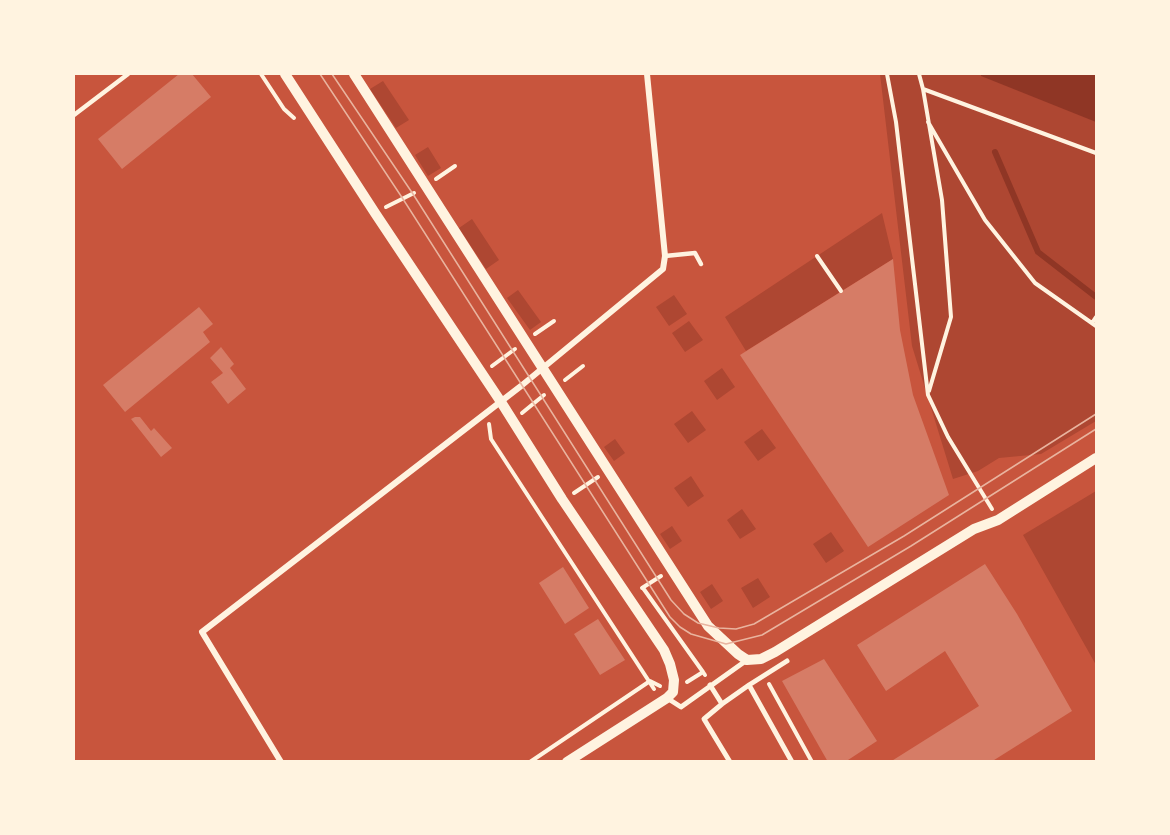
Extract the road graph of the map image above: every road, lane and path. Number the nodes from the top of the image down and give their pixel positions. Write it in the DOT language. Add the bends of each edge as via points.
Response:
graph roads {
  1 [pos="128,74"];
  2 [pos="261,74"];
  3 [pos="285,74"];
  4 [pos="354,74"];
  5 [pos="647,74"];
  6 [pos="887,74"];
  7 [pos="919,74"];
  8 [pos="923,89"];
  9 [pos="74,115"];
  10 [pos="926,119"];
  11 [pos="298,121"];
  12 [pos="1096,153"];
  13 [pos="665,256"];
  14 [pos="817,256"];
  15 [pos="701,264"];
  16 [pos="841,291"];
  17 [pos="1096,317"];
  18 [pos="1094,324"];
  19 [pos="543,368"];
  20 [pos="928,395"];
  21 [pos="501,402"];
  22 [pos="487,411"];
  23 [pos="1096,458"];
  24 [pos="609,469"];
  25 [pos="562,499"];
  26 [pos="998,520"];
  27 [pos="671,568"];
  28 [pos="643,588"];
  29 [pos="628,598"];
  30 [pos="747,660"];
  31 [pos="787,661"];
  32 [pos="703,672"];
  33 [pos="764,675"];
  34 [pos="710,685"];
  35 [pos="749,685"];
  36 [pos="664,700"];
  37 [pos="722,704"];
  38 [pos="281,762"];
  39 [pos="567,762"];
  40 [pos="730,762"];
  41 [pos="792,762"];
  42 [pos="812,762"];
  1 -- 9 [label="lane"];
  2 -- 11 [label="path" via="284,109"];
  3 -- 21 [label="street"];
  4 -- 19 [label="street"];
  5 -- 13 [label="street"];
  6 -- 20 [label="path"];
  7 -- 8 [label="path"];
  8 -- 10 [label="path"];
  8 -- 12 [label="path"];
  10 -- 18 [label="path" via="985,220 1035,283"];
  10 -- 20 [label="path" via="942,200 951,317"];
  13 -- 15 [label="lane" via="694,253"];
  13 -- 19 [label="street" via="657,276"];
  14 -- 16 [label="path"];
  17 -- 18 [label="path"];
  19 -- 21 [label="street"];
  19 -- 24 [label="street"];
  20 -- 26 [label="path" via="948,437"];
  21 -- 22 [label="street"];
  21 -- 25 [label="street"];
  22 -- 36 [label="path" via="491,439"];
  22 -- 38 [label="street" via="202,632"];
  23 -- 26 [label="street"];
  24 -- 25 [label="path"];
  24 -- 27 [label="street"];
  25 -- 29 [label="street"];
  26 -- 30 [label="street" via="974,529 775,652"];
  27 -- 28 [label="path"];
  27 -- 30 [label="street" via="708,626"];
  28 -- 29 [label="path"];
  28 -- 32 [label="path"];
  29 -- 36 [label="street" via="670,664 673,692"];
  30 -- 34 [label="street"];
  31 -- 33 [label="street"];
  33 -- 35 [label="street"];
  33 -- 42 [label="path"];
  34 -- 36 [label="street" via="681,707"];
  34 -- 37 [label="street"];
  35 -- 37 [label="street"];
  35 -- 41 [label="street"];
  36 -- 39 [label="street"];
  37 -- 40 [label="street" via="704,719"];
}
